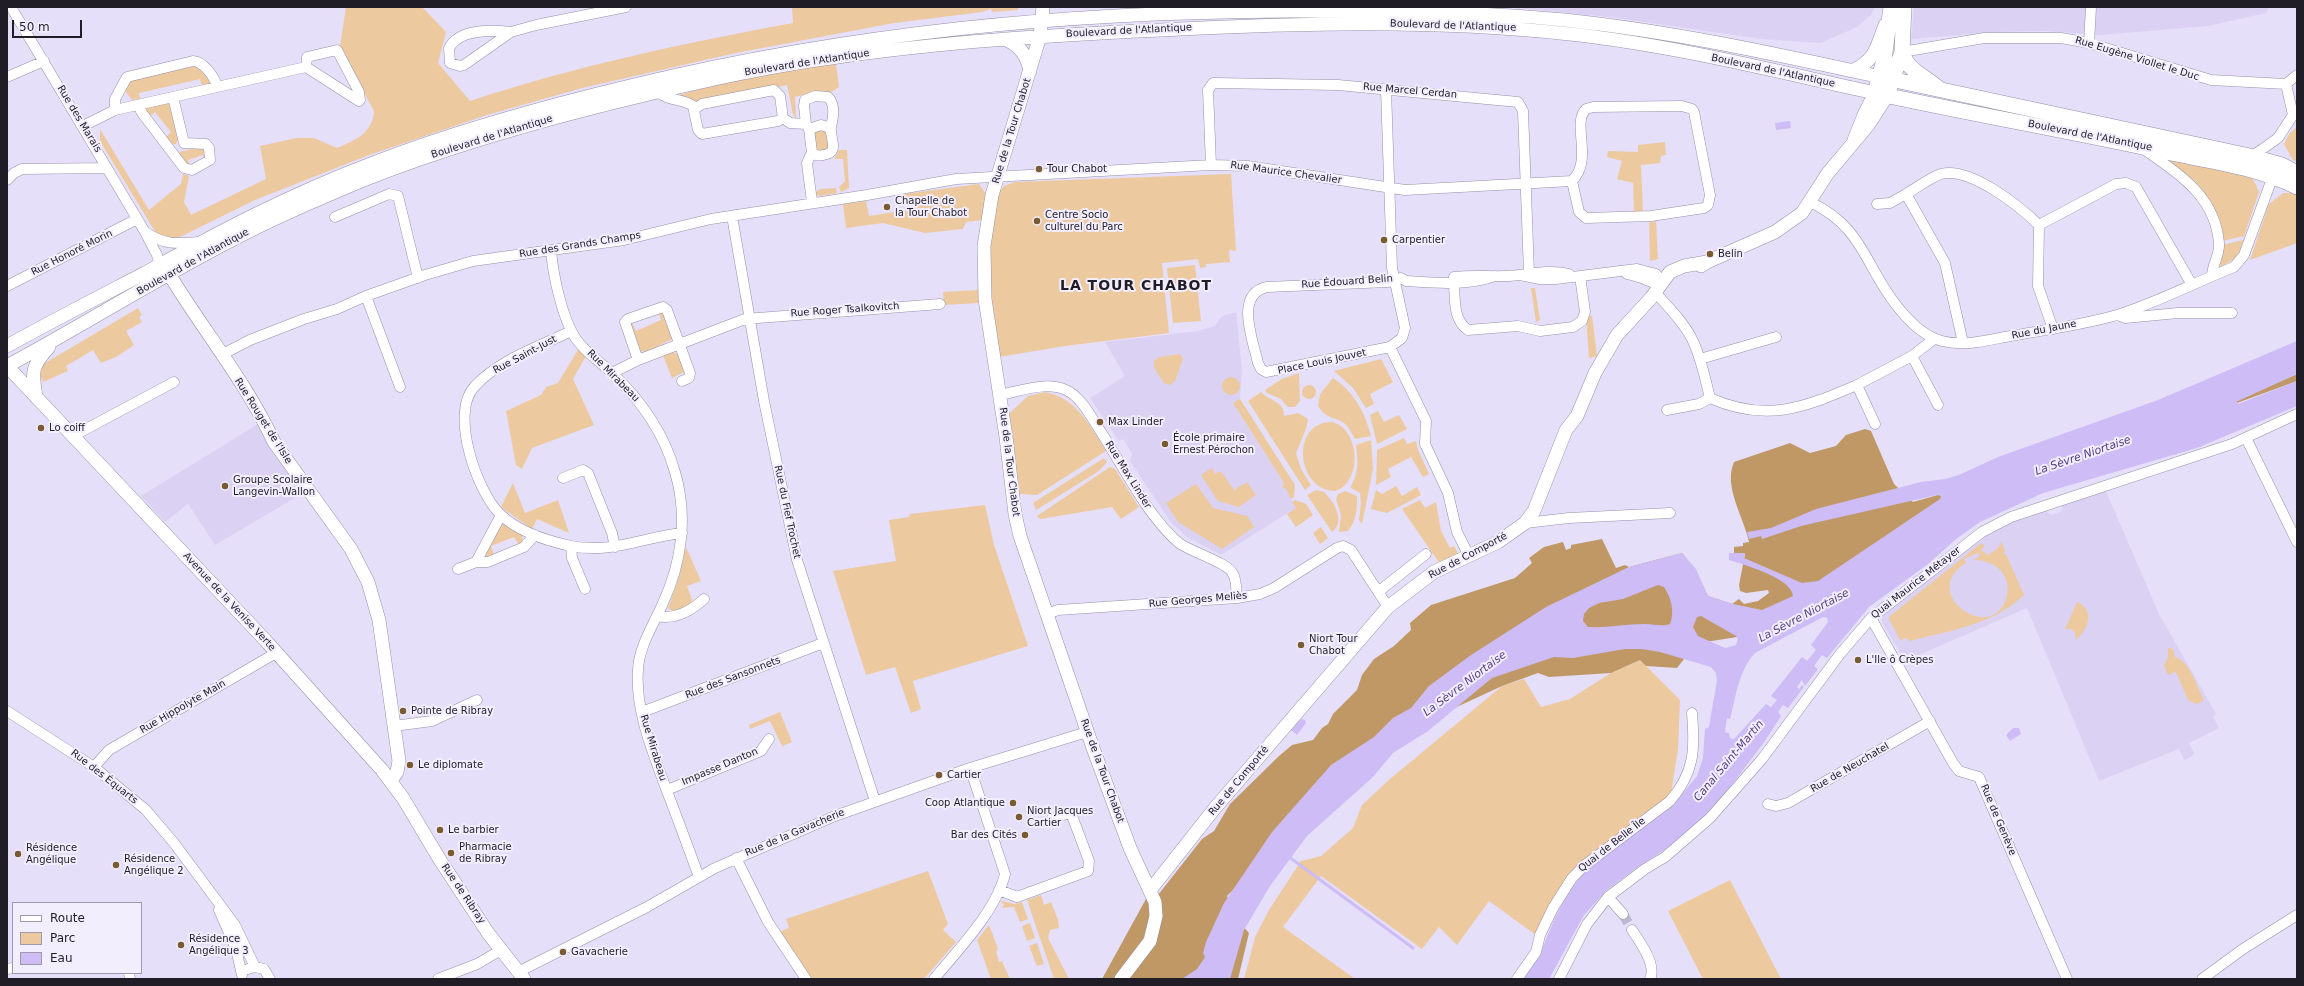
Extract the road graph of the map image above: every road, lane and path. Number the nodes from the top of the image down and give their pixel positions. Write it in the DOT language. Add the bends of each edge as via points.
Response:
graph roads {
  1 [pos="11,7"];
  2 [pos="626,7"];
  3 [pos="2091,7"];
  4 [pos="1895,8"];
  5 [pos="1043,13"];
  6 [pos="511,32"];
  7 [pos="1040,36"];
  8 [pos="1004,40"];
  9 [pos="2089,42"];
  10 [pos="1902,52"];
  11 [pos="44,61"];
  12 [pos="306,67"];
  13 [pos="1030,71"];
  14 [pos="1852,71"];
  15 [pos="2297,75"];
  16 [pos="7,77"];
  17 [pos="1886,78"];
  18 [pos="2286,84"];
  19 [pos="217,87"];
  20 [pos="1845,87"];
  21 [pos="1386,90"];
  22 [pos="1940,90"];
  23 [pos="658,92"];
  24 [pos="1881,94"];
  25 [pos="173,97"];
  26 [pos="138,105"];
  27 [pos="695,109"];
  28 [pos="114,110"];
  29 [pos="1864,115"];
  30 [pos="2295,116"];
  31 [pos="783,118"];
  32 [pos="83,126"];
  33 [pos="807,127"];
  34 [pos="830,128"];
  35 [pos="1854,140"];
  36 [pos="184,143"];
  37 [pos="2141,146"];
  38 [pos="812,152"];
  39 [pos="173,153"];
  40 [pos="2251,157"];
  41 [pos="1211,165"];
  42 [pos="107,168"];
  43 [pos="2297,173"];
  44 [pos="2273,176"];
  45 [pos="997,177"];
  46 [pos="7,180"];
  47 [pos="1572,181"];
  48 [pos="1526,184"];
  49 [pos="2297,187"];
  50 [pos="1390,188"];
  51 [pos="1906,194"];
  52 [pos="812,202"];
  53 [pos="1810,202"];
  54 [pos="1877,204"];
  55 [pos="732,216"];
  56 [pos="334,217"];
  57 [pos="138,219"];
  58 [pos="2039,225"];
  59 [pos="145,232"];
  60 [pos="200,242"];
  61 [pos="551,250"];
  62 [pos="164,269"];
  63 [pos="1525,274"];
  64 [pos="1495,276"];
  65 [pos="1577,276"];
  66 [pos="2212,276"];
  67 [pos="418,278"];
  68 [pos="1395,280"];
  69 [pos="1436,282"];
  70 [pos="1454,283"];
  71 [pos="2192,285"];
  72 [pos="7,286"];
  73 [pos="1658,288"];
  74 [pos="366,296"];
  75 [pos="940,304"];
  76 [pos="2232,313"];
  77 [pos="2118,315"];
  78 [pos="750,318"];
  79 [pos="2053,329"];
  80 [pos="571,331"];
  81 [pos="1776,337"];
  82 [pos="56,339"];
  83 [pos="1934,339"];
  84 [pos="1963,343"];
  85 [pos="680,344"];
  86 [pos="7,346"];
  87 [pos="1390,347"];
  88 [pos="223,354"];
  89 [pos="1912,356"];
  90 [pos="1700,359"];
  91 [pos="638,360"];
  92 [pos="1258,363"];
  93 [pos="7,366"];
  94 [pos="612,373"];
  95 [pos="682,381"];
  96 [pos="174,382"];
  97 [pos="1857,385"];
  98 [pos="400,388"];
  99 [pos="1000,395"];
  100 [pos="36,397"];
  101 [pos="1710,398"];
  102 [pos="1938,405"];
  103 [pos="1667,410"];
  104 [pos="2297,414"];
  105 [pos="1876,424"];
  106 [pos="73,436"];
  107 [pos="2246,438"];
  108 [pos="563,478"];
  109 [pos="1670,513"];
  110 [pos="501,515"];
  111 [pos="1525,523"];
  112 [pos="682,533"];
  113 [pos="535,535"];
  114 [pos="2297,542"];
  115 [pos="571,546"];
  116 [pos="615,547"];
  117 [pos="1426,554"];
  118 [pos="1469,556"];
  119 [pos="476,562"];
  120 [pos="458,569"];
  121 [pos="585,589"];
  122 [pos="1378,592"];
  123 [pos="1237,598"];
  124 [pos="704,599"];
  125 [pos="1388,607"];
  126 [pos="1047,614"];
  127 [pos="657,616"];
  128 [pos="1871,618"];
  129 [pos="823,643"];
  130 [pos="276,653"];
  131 [pos="477,700"];
  132 [pos="7,711"];
  133 [pos="642,712"];
  134 [pos="1692,713"];
  135 [pos="1930,721"];
  136 [pos="394,726"];
  137 [pos="1087,732"];
  138 [pos="769,739"];
  139 [pos="397,753"];
  140 [pos="94,767"];
  141 [pos="970,768"];
  142 [pos="382,770"];
  143 [pos="391,781"];
  144 [pos="667,790"];
  145 [pos="875,801"];
  146 [pos="1768,804"];
  147 [pos="1052,818"];
  148 [pos="736,858"];
  149 [pos="699,877"];
  150 [pos="1151,889"];
  151 [pos="999,890"];
  152 [pos="1608,898"];
  153 [pos="214,899"];
  154 [pos="1623,914"];
  155 [pos="2297,915"];
  156 [pos="1632,930"];
  157 [pos="501,950"];
  158 [pos="255,967"];
  159 [pos="521,975"];
  160 [pos="242,977"];
  161 [pos="271,978"];
  162 [pos="438,979"];
  163 [pos="806,979"];
  164 [pos="934,979"];
  165 [pos="1121,979"];
  166 [pos="1517,979"];
  167 [pos="1559,979"];
  168 [pos="1650,979"];
  169 [pos="2067,979"];
  170 [pos="2202,979"];
  1 -- 11 [label="street, Rue des Marais"];
  2 -- 6 [label="street"];
  3 -- 9 [label="street"];
  4 -- 10 [label="main road"];
  4 -- 14 [label="main road" via="1874,55 1868,62"];
  4 -- 17 [label="main road"];
  5 -- 7 [label="main road, Rue de la Tour Chabot"];
  5 -- 14 [label="main road, Boulevard de l'Atlantique" via="1389,11 1566,20 1655,32"];
  5 -- 60 [label="main road, Boulevard de l'Atlantique" via="805,49 692,71 591,95 471,129 373,163 271,206"];
  6 -- 6 [label="street" via="464,65 450,63 448,48 457,38 490,30"];
  7 -- 8 [label="main road, Boulevard de l'Atlantique"];
  7 -- 13 [label="main road, Rue de la Tour Chabot"];
  7 -- 20 [label="main road, Boulevard de l'Atlantique" via="1311,24 1435,24 1513,28 1654,46"];
  8 -- 13 [label="main road" via="1017,45 1024,53"];
  8 -- 23 [label="main road, Boulevard de l'Atlantique" via="833,57"];
  9 -- 10 [label="street, Rue Eugène Viollet le Duc" via="2061,38 1984,38"];
  9 -- 18 [label="street, Rue Eugène Viollet le Duc" via="2211,80"];
  10 -- 17 [label="main road"];
  10 -- 22 [label="main road" via="1910,68 1926,77"];
  11 -- 16 [label="street"];
  11 -- 32 [label="street, Rue des Marais"];
  12 -- 12 [label="street" via="359,101 360,100 359,92 337,50 307,57"];
  12 -- 19 [label="street"];
  13 -- 45 [label="main road, Rue de la Tour Chabot"];
  14 -- 17 [label="main road, Boulevard de l'Atlantique"];
  15 -- 18 [label="street"];
  17 -- 22 [label="main road, Boulevard de l'Atlantique"];
  17 -- 24 [label="main road"];
  18 -- 30 [label="street"];
  19 -- 25 [label="street"];
  19 -- 28 [label="street" via="214,78 198,62 192,61 127,77 115,99"];
  20 -- 24 [label="main road, Boulevard de l'Atlantique"];
  20 -- 29 [label="main road" via="1860,102"];
  21 -- 41 [label="street, Rue Marcel Cerdan" via="1276,83 1213,83 1208,90"];
  21 -- 48 [label="street, Rue Marcel Cerdan" via="1515,101 1521,104"];
  21 -- 50 [label="street"];
  22 -- 40 [label="main road, Boulevard de l'Atlantique"];
  23 -- 27 [label="street" via="667,99 686,103"];
  23 -- 62 [label="main road, Boulevard de l'Atlantique" via="517,128 382,173"];
  24 -- 29 [label="main road, Rue de Comporté"];
  24 -- 35 [label="main road, Rue de Comporté" via="1869,124"];
  24 -- 37 [label="main road, Boulevard de l'Atlantique"];
  25 -- 26 [label="street"];
  25 -- 36 [label="street"];
  26 -- 28 [label="street"];
  26 -- 39 [label="street"];
  27 -- 31 [label="street" via="698,130 702,134"];
  27 -- 31 [label="street" via="702,104 774,90 780,96"];
  28 -- 32 [label="street"];
  29 -- 35 [label="main road, Rue de Comporté"];
  30 -- 40 [label="street" via="2278,138"];
  31 -- 33 [label="street" via="790,123"];
  32 -- 42 [label="street, Rue des Marais"];
  33 -- 34 [label="street" via="821,124"];
  33 -- 34 [label="street" via="805,100 825,96 832,101 834,118"];
  33 -- 38 [label="street"];
  34 -- 38 [label="street" via="833,150 821,156"];
  35 -- 53 [label="main road, Rue de Comporté" via="1828,173"];
  36 -- 39 [label="street"];
  36 -- 39 [label="street" via="206,144 210,148 210,160 189,171"];
  37 -- 44 [label="main road, Boulevard de l'Atlantique"];
  37 -- 66 [label="street" via="2191,184 2210,211 2219,243 2219,253"];
  38 -- 52 [label="street" via="807,162"];
  40 -- 43 [label="main road, Boulevard de l'Atlantique" via="2282,165"];
  41 -- 45 [label="street, Rue Maurice Chevalier"];
  41 -- 50 [label="street, Rue Maurice Chevalier" via="1248,166"];
  42 -- 46 [label="street" via="22,169"];
  42 -- 57 [label="street, Rue des Marais"];
  44 -- 49 [label="main road, Boulevard de l'Atlantique"];
  44 -- 66 [label="street, Rue du Jaune" via="2240,262"];
  45 -- 52 [label="street, Rue des Grands Champs" via="956,179"];
  45 -- 99 [label="main road, Rue de la Tour Chabot" via="987,222 984,274 985,299"];
  47 -- 47 [label="street" via="1582,167 1581,117 1586,109 1682,106 1694,112 1710,195 1708,205 1704,208 1652,216 1586,218 1579,212"];
  47 -- 48 [label="street, Rue Maurice Chevalier"];
  48 -- 50 [label="street, Rue Maurice Chevalier" via="1405,190"];
  48 -- 63 [label="street, Rue Marcel Cerdan"];
  50 -- 68 [label="street" via="1392,268"];
  51 -- 54 [label="street" via="1890,203"];
  51 -- 58 [label="street" via="1938,176 1950,174 1984,182"];
  51 -- 84 [label="street" via="1945,263"];
  52 -- 55 [label="street, Rue des Grands Champs"];
  53 -- 73 [label="main road, Rue de Comporté" via="1802,213 1783,228 1707,262"];
  53 -- 83 [label="street, Rue du Jaune" via="1831,212 1848,228 1899,309"];
  55 -- 61 [label="street, Rue des Grands Champs" via="624,240"];
  55 -- 78 [label="street, Rue du Fief Trochet"];
  56 -- 67 [label="street" via="389,194 398,196"];
  57 -- 59 [label="street, Rue des Marais"];
  57 -- 72 [label="street, Rue Honoré Morin"];
  58 -- 71 [label="street" via="2116,184 2126,183 2136,187"];
  58 -- 79 [label="street" via="2038,286"];
  59 -- 60 [label="street" via="169,244"];
  59 -- 62 [label="street, Rue des Marais"];
  60 -- 62 [label="main road, Boulevard de l'Atlantique"];
  61 -- 67 [label="street, Rue des Grands Champs" via="473,262"];
  61 -- 80 [label="street, Rue Mirabeau" via="564,311"];
  62 -- 82 [label="main road, Boulevard de l'Atlantique"];
  62 -- 86 [label="main road, Boulevard de l'Atlantique"];
  62 -- 88 [label="main road, Rue Rouget de l'Isle"];
  63 -- 64 [label="street, Rue Édouard Belin"];
  63 -- 65 [label="street, Rue Édouard Belin" via="1555,272"];
  64 -- 69 [label="street, Rue Édouard Belin" via="1468,275"];
  64 -- 70 [label="street, Rue Édouard Belin" via="1477,282"];
  65 -- 70 [label="street" via="1584,312 1582,321 1573,327 1540,331 1518,326 1468,330 1460,324 1457,317"];
  65 -- 73 [label="street, Rue Édouard Belin" via="1637,269 1656,274"];
  66 -- 71 [label="street, Rue du Jaune"];
  67 -- 74 [label="street, Rue des Grands Champs"];
  68 -- 69 [label="street, Rue Édouard Belin"];
  68 -- 87 [label="street" via="1405,328 1402,338"];
  68 -- 92 [label="street, Rue Édouard Belin" via="1267,287 1257,290 1250,298 1248,313"];
  69 -- 70 [label="street, Rue Édouard Belin"];
  71 -- 77 [label="street, Rue du Jaune"];
  73 -- 90 [label="street, Rue Édouard Belin" via="1686,329"];
  73 -- 111 [label="main road, Rue de Comporté" via="1617,335 1595,373 1576,416 1566,430 1534,511"];
  74 -- 88 [label="street, Rue des Grands Champs" via="250,340"];
  74 -- 98 [label="street"];
  75 -- 78 [label="street, Rue Roger Tsalkovitch"];
  76 -- 77 [label="street" via="2178,313 2125,318"];
  77 -- 79 [label="street, Rue du Jaune"];
  78 -- 85 [label="street, Rue Roger Tsalkovitch"];
  78 -- 129 [label="street, Rue du Fief Trochet" via="797,560"];
  79 -- 84 [label="street, Rue du Jaune"];
  80 -- 94 [label="street, Rue Mirabeau" via="581,345"];
  80 -- 110 [label="street, Rue Saint-Just" via="502,366 474,386 468,395 464,415 473,466 485,493"];
  81 -- 90 [label="street"];
  82 -- 93 [label="main road, Boulevard de l'Atlantique"];
  82 -- 100 [label="main road" via="34,366 32,375"];
  83 -- 84 [label="street, Rue du Jaune"];
  83 -- 89 [label="street"];
  85 -- 91 [label="street, Rue Roger Tsalkovitch"];
  85 -- 91 [label="street" via="667,310 657,307 625,322"];
  85 -- 95 [label="street" via="690,373 689,378"];
  87 -- 92 [label="street, Place Louis Jouvet" via="1273,372 1264,371"];
  87 -- 118 [label="street" via="1426,421 1425,444 1448,493 1457,532"];
  88 -- 136 [label="main road, Rue Rouget de l'Isle" via="274,442 351,549 368,582 379,620"];
  89 -- 97 [label="street"];
  89 -- 102 [label="street"];
  90 -- 101 [label="street, Rue Édouard Belin"];
  91 -- 94 [label="street, Rue Roger Tsalkovitch"];
  93 -- 100 [label="main road, Avenue de la Venise Verte"];
  94 -- 112 [label="street, Rue Mirabeau" via="649,415 664,442 679,490"];
  96 -- 106 [label="street"];
  97 -- 101 [label="street" via="1776,412 1750,412"];
  97 -- 105 [label="street"];
  99 -- 123 [label="street, Rue Max Linder" via="1049,386 1065,390 1076,397 1155,517 1173,537 1190,550 1227,566 1234,576"];
  99 -- 126 [label="main road, Rue de la Tour Chabot" via="1015,514 1029,565"];
  100 -- 106 [label="main road, Avenue de la Venise Verte"];
  101 -- 103 [label="street" via="1699,404"];
  104 -- 107 [label="street, Quai Maurice Métayer"];
  106 -- 130 [label="main road, Avenue de la Venise Verte"];
  107 -- 114 [label="street"];
  107 -- 128 [label="street, Quai Maurice Métayer" via="1996,524 1958,549"];
  108 -- 116 [label="street" via="583,470 588,473"];
  109 -- 111 [label="street"];
  110 -- 113 [label="street, Rue Saint-Just"];
  110 -- 119 [label="street"];
  111 -- 118 [label="main road, Rue de Comporté" via="1498,542"];
  112 -- 116 [label="street, Rue Saint-Just"];
  112 -- 127 [label="street, Rue Mirabeau" via="673,581"];
  113 -- 115 [label="street, Rue Saint-Just"];
  113 -- 119 [label="street" via="524,547 488,562"];
  115 -- 116 [label="street, Rue Saint-Just"];
  115 -- 121 [label="street" via="572,558"];
  117 -- 122 [label="street"];
  118 -- 125 [label="main road, Rue de Comporté" via="1434,572"];
  119 -- 120 [label="street"];
  122 -- 123 [label="street, Rue Georges Meliès" via="1351,550 1343,546 1274,588 1260,594"];
  122 -- 125 [label="street"];
  123 -- 126 [label="street, Rue Georges Meliès" via="1058,610"];
  124 -- 127 [label="street" via="694,608 675,617"];
  125 -- 150 [label="main road, Rue de Comporté" via="1216,808"];
  126 -- 137 [label="main road, Rue de la Tour Chabot"];
  127 -- 133 [label="street, Rue Mirabeau" via="643,646 638,669"];
  128 -- 135 [label="street, Rue de Genève"];
  128 -- 152 [label="street, Quai Maurice Métayer" via="1840,654 1762,759 1710,818 1664,857"];
  129 -- 133 [label="street, Rue des Sansonnets"];
  129 -- 145 [label="street, Rue du Fief Trochet"];
  130 -- 140 [label="street, Rue Hippolyte Main" via="109,750"];
  130 -- 142 [label="main road, Avenue de la Venise Verte"];
  131 -- 136 [label="street" via="432,721"];
  132 -- 140 [label="street, Rue des Équarts"];
  133 -- 144 [label="street, Rue Mirabeau" via="652,751"];
  134 -- 166 [label="street, Quai de Belle Île" via="1694,740 1691,768 1679,791 1670,801 1585,865 1572,878 1553,908 1540,935 1536,952"];
  135 -- 146 [label="street, Rue de Neuchatel" via="1788,803 1776,806"];
  135 -- 169 [label="street, Rue de Genève" via="1959,771 1973,774 1982,784"];
  136 -- 139 [label="main road, Rue Rouget de l'Isle"];
  137 -- 141 [label="street, Rue de la Gavacherie"];
  137 -- 150 [label="main road, Rue de la Tour Chabot" via="1130,848"];
  138 -- 144 [label="street, Impasse Danton" via="761,751"];
  139 -- 142 [label="main road" via="391,763"];
  139 -- 143 [label="main road, Rue Rouget de l'Isle" via="399,765"];
  140 -- 153 [label="street, Rue des Équarts" via="146,810 174,843"];
  141 -- 145 [label="street, Rue de la Gavacherie"];
  141 -- 151 [label="street" via="1005,869"];
  142 -- 143 [label="main road, Avenue de la Venise Verte"];
  143 -- 157 [label="main road, Rue de Ribray" via="440,860"];
  144 -- 149 [label="street, Rue Mirabeau"];
  145 -- 148 [label="street, Rue de la Gavacherie"];
  147 -- 151 [label="street" via="1067,812 1072,815 1089,861 1088,871 1017,897"];
  148 -- 149 [label="street, Rue de la Gavacherie"];
  148 -- 163 [label="street" via="768,922"];
  149 -- 159 [label="street, Rue de la Gavacherie"];
  150 -- 165 [label="main road, Rue de la Tour Chabot" via="1156,909 1152,934"];
  151 -- 164 [label="street" via="973,932"];
  152 -- 154 [label="street"];
  152 -- 167 [label="street, Quai Maurice Métayer" via="1587,924"];
  153 -- 158 [label="street, Rue des Équarts" via="235,925"];
  153 -- 160 [label="street, Rue des Équarts" via="236,949"];
  155 -- 170 [label="street"];
  156 -- 168 [label="street" via="1650,963"];
  157 -- 159 [label="main road, Rue de Ribray"];
  157 -- 162 [label="street" via="477,964"];
  158 -- 160 [label="street" via="248,969"];
  158 -- 161 [label="street" via="264,969"];
}
